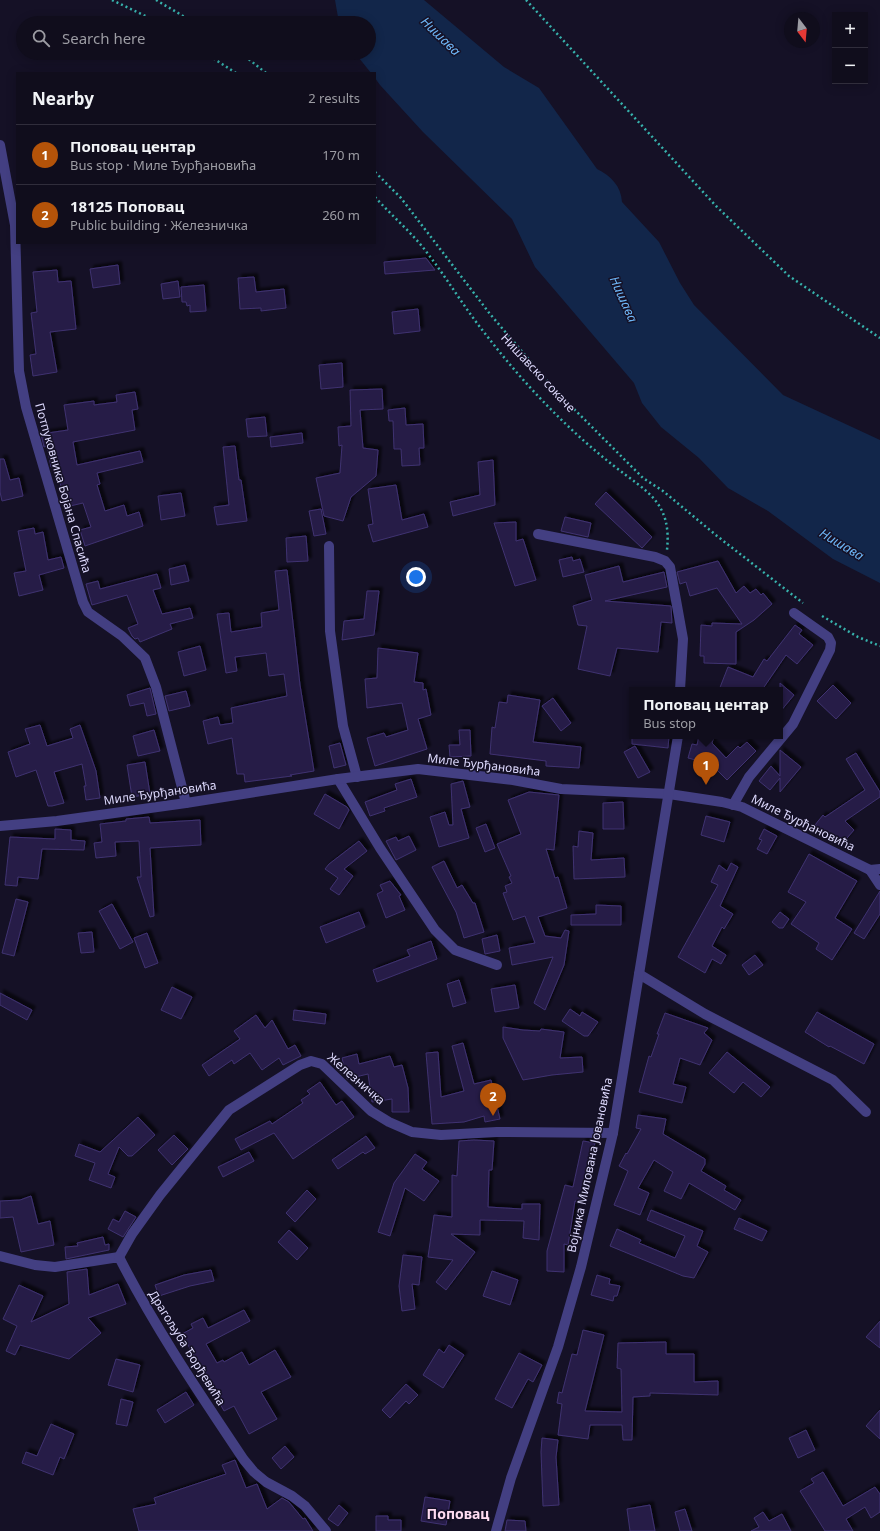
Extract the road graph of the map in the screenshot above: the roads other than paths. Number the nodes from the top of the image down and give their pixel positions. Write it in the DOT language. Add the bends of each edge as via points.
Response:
graph roads {
  1 [pos="0,145"];
  2 [pos="16,241"];
  3 [pos="16,244"];
  4 [pos="538,534"];
  5 [pos="329,546"];
  6 [pos="794,614"];
  7 [pos="680,687"];
  8 [pos="783,736"];
  9 [pos="678,739"];
  10 [pos="781,739"];
  11 [pos="357,777"];
  12 [pos="338,780"];
  13 [pos="669,794"];
  14 [pos="186,803"];
  15 [pos="733,805"];
  16 [pos="0,826"];
  17 [pos="875,870"];
  18 [pos="880,885"];
  19 [pos="497,965"];
  20 [pos="639,974"];
  21 [pos="866,1112"];
  22 [pos="613,1133"];
  23 [pos="0,1256"];
  24 [pos="119,1257"];
  25 [pos="326,1531"];
  26 [pos="496,1531"];
  1 -- 2 [label="street, Потпуковника Бојана Спасића"];
  3 -- 14 [label="street, Потпуковника Бојана Спасића" via="19,371 26,407 83,602 88,612 122,636 145,658 152,672"];
  4 -- 7 [label="street" via="655,557 667,563 670,567 683,638"];
  5 -- 11 [label="street" via="330,631 343,726"];
  6 -- 8 [label="street" via="828,637 831,643 830,650 793,724"];
  9 -- 13 [label="street"];
  10 -- 15 [label="street" via="750,777"];
  11 -- 12 [label="street, Миле Ђурђановића"];
  11 -- 13 [label="street, Миле Ђурђановића" via="418,769 513,780 561,789"];
  12 -- 14 [label="street, Миле Ђурђановића"];
  12 -- 19 [label="street" via="380,848 436,930 455,950"];
  13 -- 15 [label="street, Миле Ђурђановића"];
  13 -- 20 [label="street, Војника Милована Јовановића"];
  14 -- 16 [label="street, Миле Ђурђановића" via="57,821"];
  15 -- 17 [label="street, Миле Ђурђановића"];
  17 -- 18 [label="street"];
  20 -- 21 [label="street" via="705,1014 833,1080"];
  20 -- 22 [label="street, Војника Милована Јовановића"];
  22 -- 24 [label="street, Железничка" via="497,1132 441,1135 412,1132 371,1111 322,1064 311,1061 229,1110 160,1195"];
  22 -- 26 [label="street, Војника Милована Јовановића" via="581,1267 558,1347 511,1478"];
  23 -- 24 [label="street" via="35,1266 55,1267"];
  24 -- 25 [label="street, Драгољуба Ђорђевића" via="182,1366 244,1460 266,1482 305,1506"];
}
